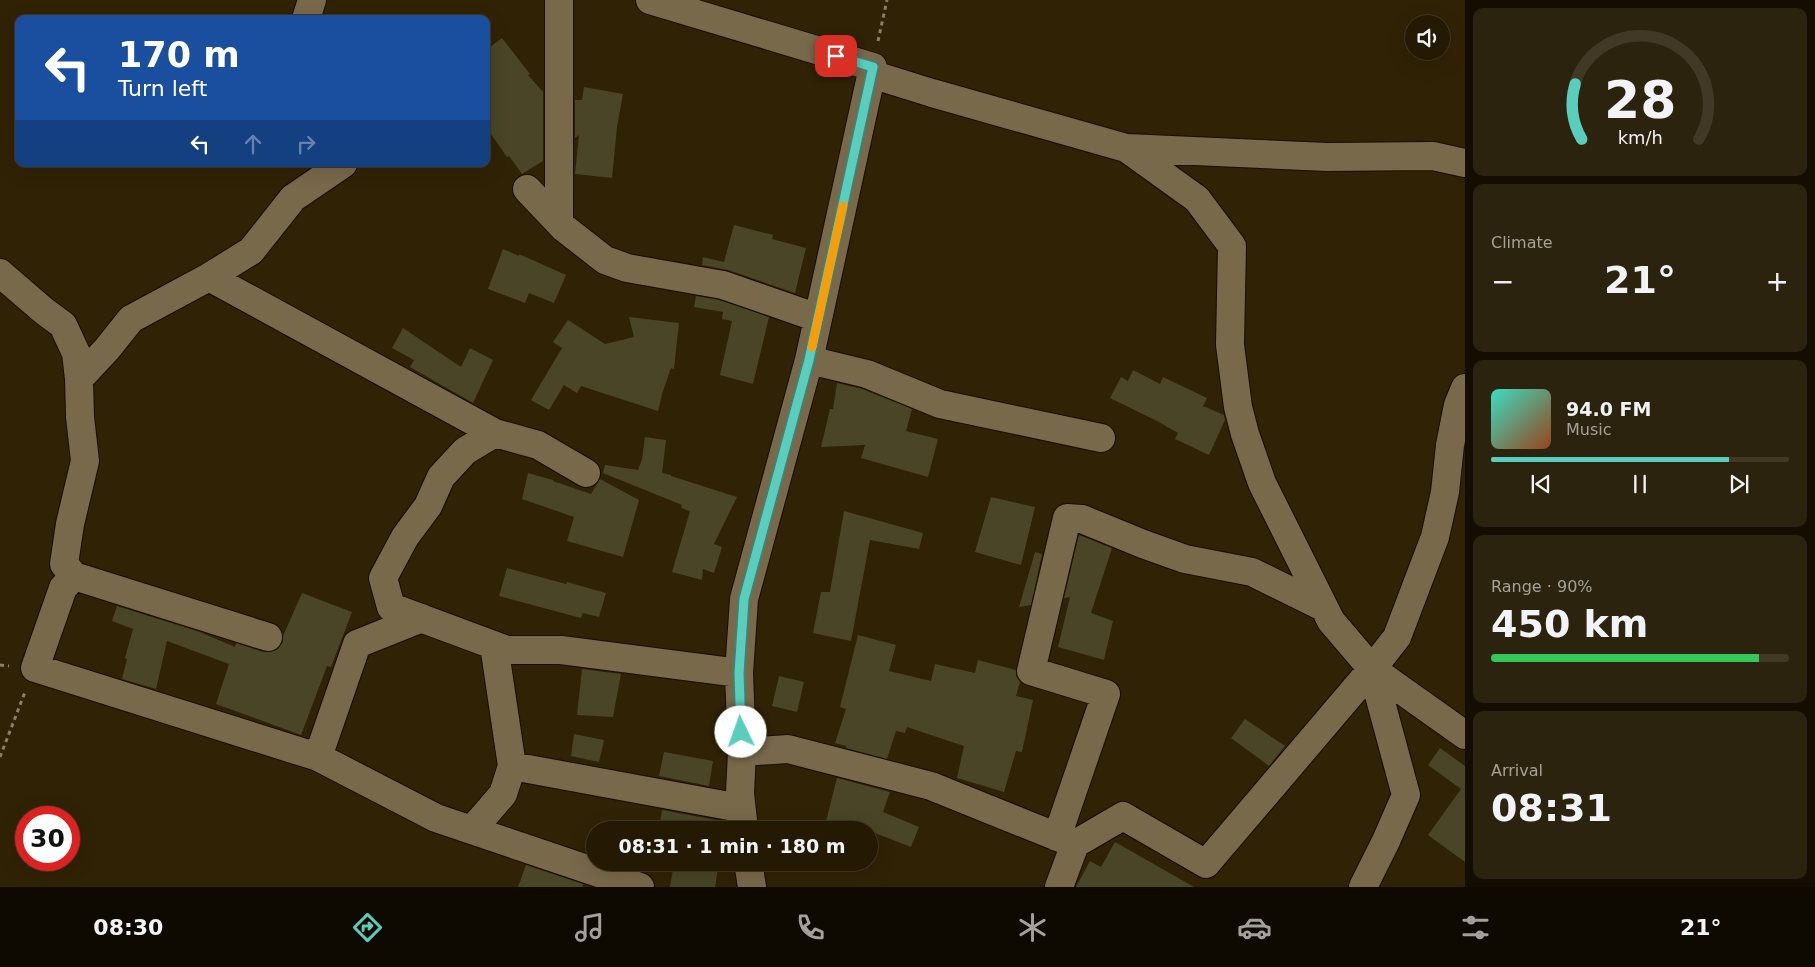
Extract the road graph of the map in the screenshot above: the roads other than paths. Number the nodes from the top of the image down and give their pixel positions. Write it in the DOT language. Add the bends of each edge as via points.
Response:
graph roads {
  1 [pos="312,0"];
  2 [pos="559,0"];
  3 [pos="650,0"];
  4 [pos="307,15"];
  5 [pos="872,71"];
  6 [pos="1126,148"];
  7 [pos="1465,163"];
  8 [pos="339,167"];
  9 [pos="527,189"];
  10 [pos="559,222"];
  11 [pos="0,273"];
  12 [pos="210,277"];
  13 [pos="818,318"];
  14 [pos="809,360"];
  15 [pos="79,379"];
  16 [pos="1465,388"];
  17 [pos="495,434"];
  18 [pos="1101,438"];
  19 [pos="586,473"];
  20 [pos="74,576"];
  21 [pos="1323,607"];
  22 [pos="422,618"];
  23 [pos="268,637"];
  24 [pos="494,645"];
  25 [pos="1372,669"];
  26 [pos="739,673"];
  27 [pos="1465,735"];
  28 [pos="742,752"];
  29 [pos="318,757"];
  30 [pos="512,766"];
  31 [pos="742,819"];
  32 [pos="472,830"];
  33 [pos="1066,841"];
  34 [pos="749,871"];
  35 [pos="640,887"];
  36 [pos="752,887"];
  37 [pos="1059,887"];
  38 [pos="1363,887"];
  1 -- 4 [label="street"];
  2 -- 10 [label="street"];
  3 -- 5 [label="street"];
  5 -- 6 [label="street" via="932,94"];
  5 -- 13 [label="street"];
  6 -- 7 [label="street" via="1327,157 1433,156"];
  6 -- 21 [label="street" via="1197,199 1232,246 1230,345 1240,416 1262,484"];
  8 -- 12 [label="street" via="293,198 251,251"];
  9 -- 10 [label="street"];
  10 -- 13 [label="street" via="605,260 627,268 723,285"];
  11 -- 15 [label="street" via="63,325 76,353"];
  12 -- 15 [label="street" via="131,319"];
  12 -- 17 [label="street"];
  13 -- 14 [label="street"];
  14 -- 18 [label="street" via="867,374 940,404"];
  14 -- 26 [label="street" via="744,599"];
  15 -- 20 [label="street" via="85,462 64,564"];
  16 -- 25 [label="street" via="1458,405 1435,537 1397,638"];
  17 -- 19 [label="street" via="538,445"];
  17 -- 22 [label="street" via="465,451 441,477 428,506 405,537 383,578 391,607"];
  20 -- 23 [label="street"];
  20 -- 29 [label="street" via="63,588 35,668"];
  21 -- 25 [label="street"];
  21 -- 33 [label="street" via="1252,572 1185,559 1082,519 1067,518 1031,671 1106,694"];
  22 -- 24 [label="street"];
  22 -- 29 [label="street" via="357,644"];
  24 -- 26 [label="street" via="507,650 561,650"];
  24 -- 30 [label="street"];
  25 -- 27 [label="street"];
  25 -- 33 [label="street" via="1206,864 1123,816"];
  25 -- 38 [label="street" via="1406,795"];
  26 -- 28 [label="street"];
  28 -- 31 [label="street"];
  28 -- 33 [label="street" via="788,749 931,786"];
  29 -- 32 [label="street" via="436,818"];
  30 -- 31 [label="street"];
  30 -- 32 [label="street" via="503,794"];
  32 -- 35 [label="street"];
  33 -- 37 [label="street"];
  34 -- 36 [label="street"];
}
